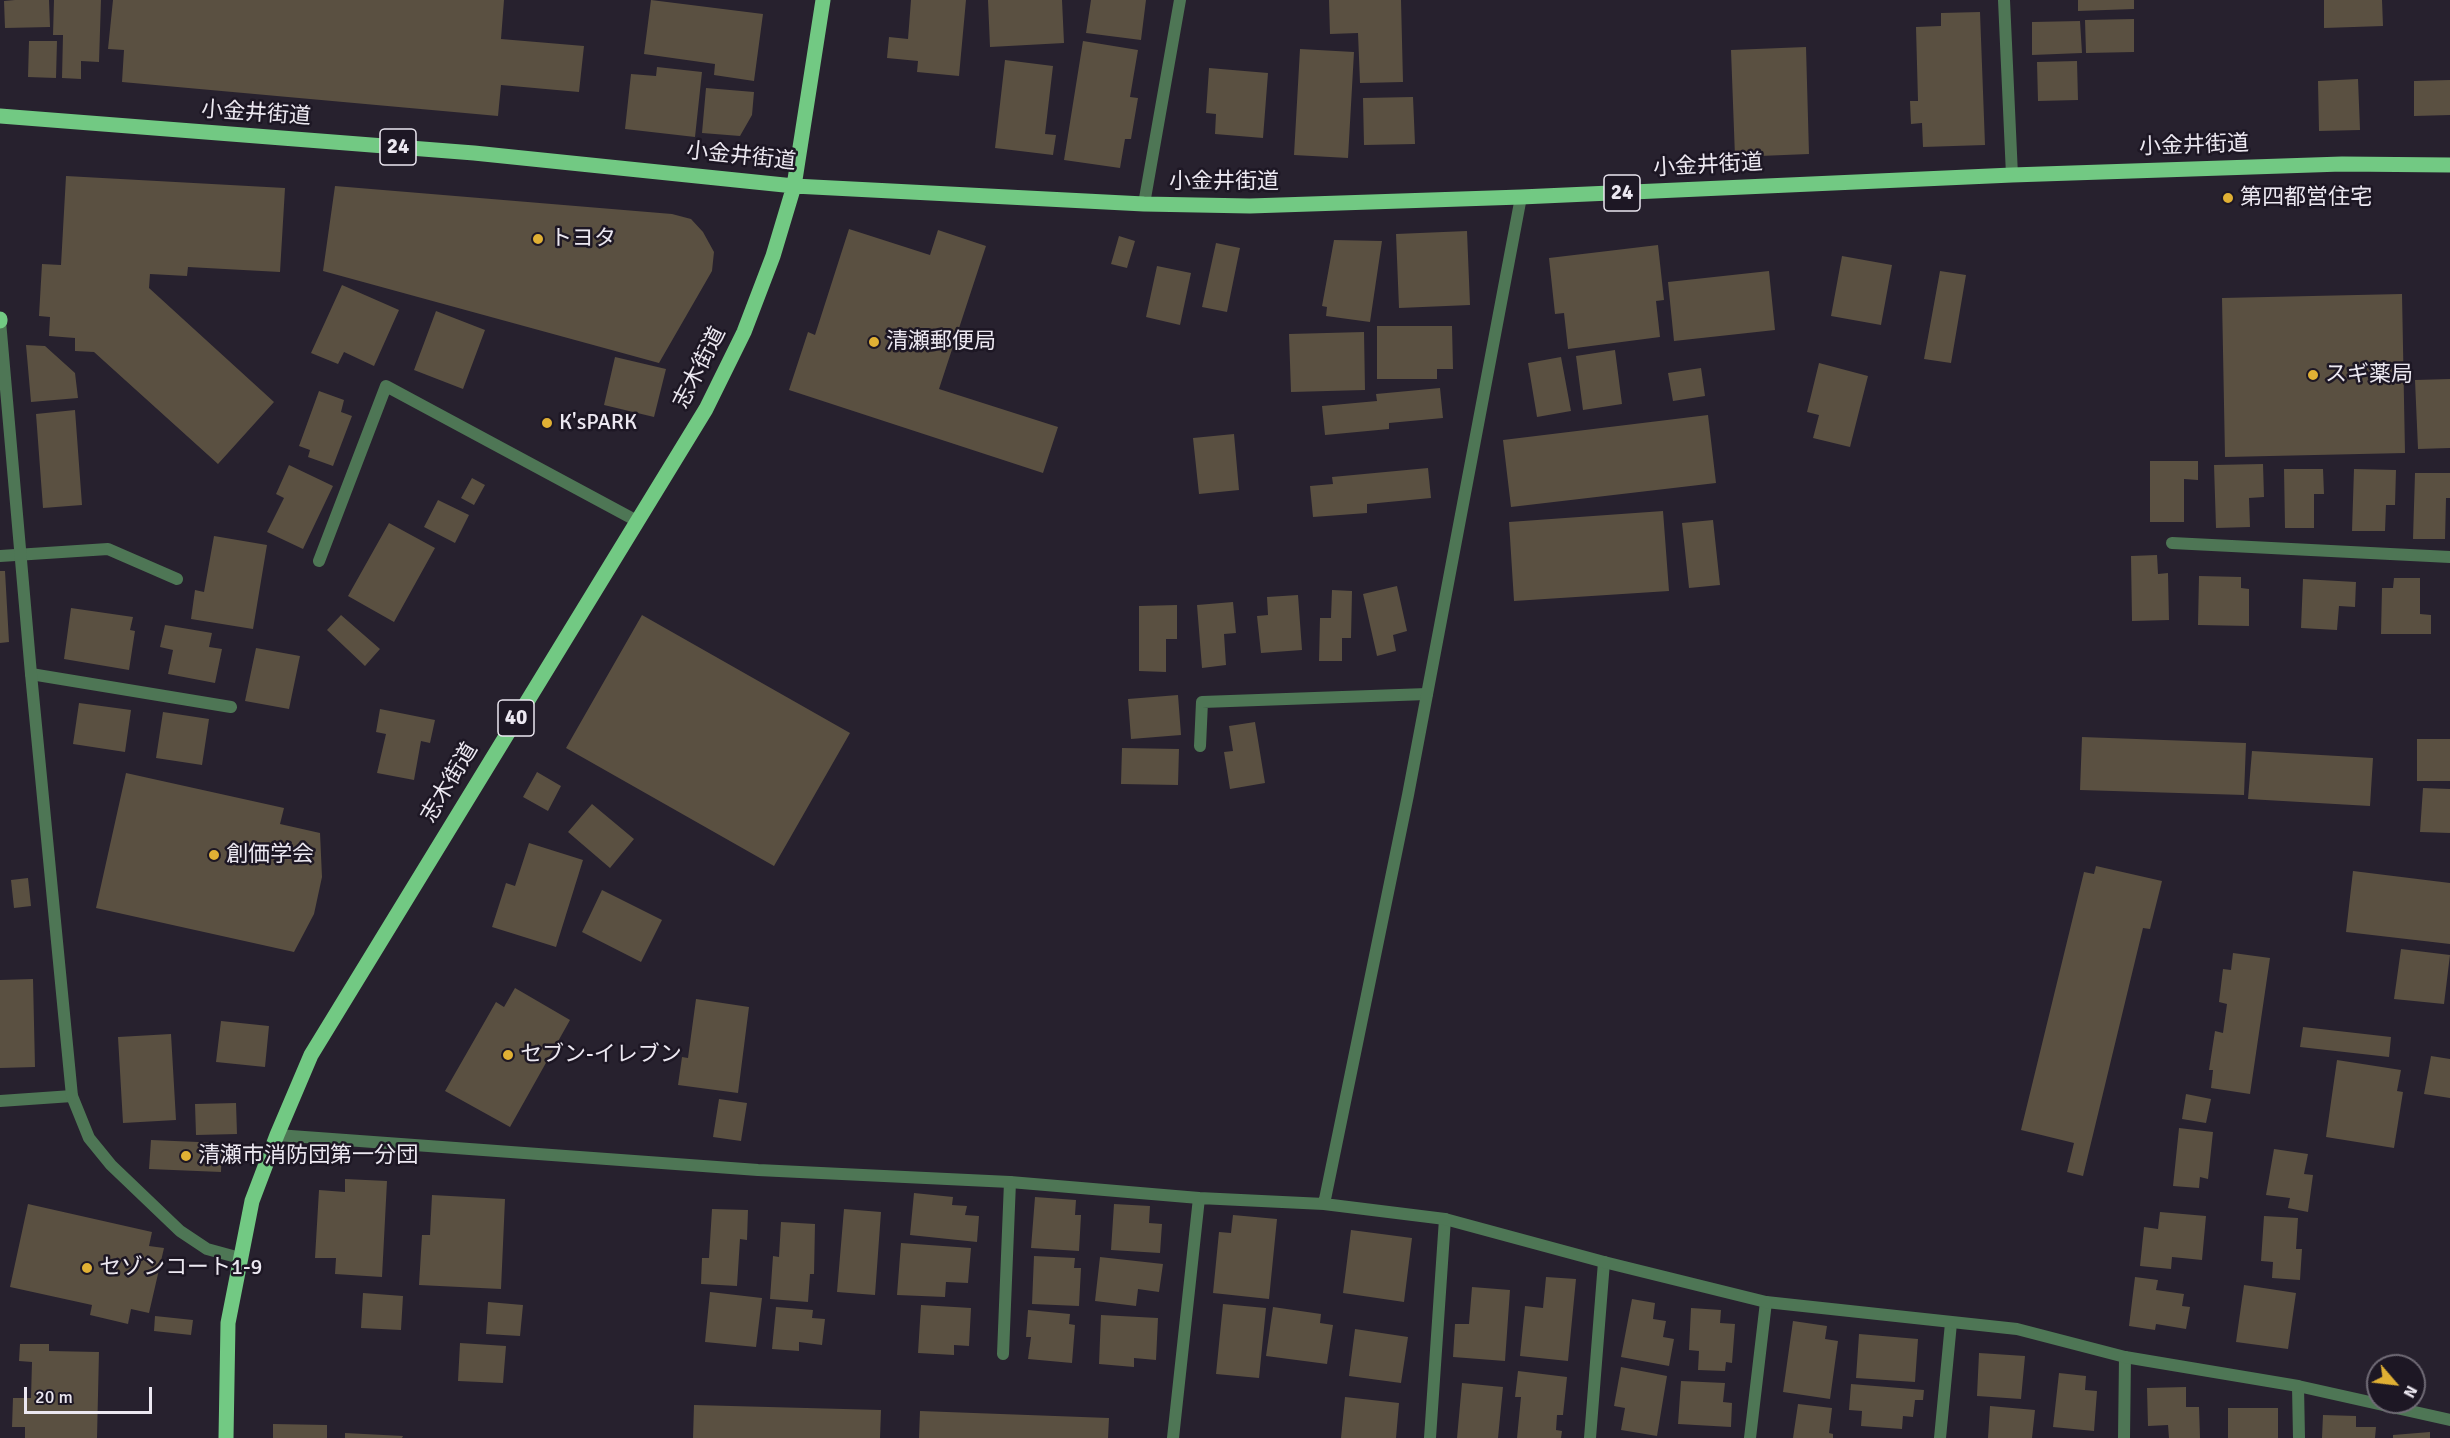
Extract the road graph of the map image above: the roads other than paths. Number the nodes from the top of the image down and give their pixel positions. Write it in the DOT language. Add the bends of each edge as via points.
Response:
graph roads {
  1 [pos="823,0"];
  2 [pos="1180,0"];
  3 [pos="2004,0"];
  4 [pos="0,116"];
  5 [pos="2450,165"];
  6 [pos="2012,175"];
  7 [pos="794,186"];
  8 [pos="1521,197"];
  9 [pos="1144,204"];
  10 [pos="0,320"];
  11 [pos="637,521"];
  12 [pos="2172,543"];
  13 [pos="21,555"];
  14 [pos="0,556"];
  15 [pos="2450,557"];
  16 [pos="320,561"];
  17 [pos="177,579"];
  18 [pos="31,674"];
  19 [pos="1427,694"];
  20 [pos="231,707"];
  21 [pos="1200,746"];
  22 [pos="72,1096"];
  23 [pos="0,1101"];
  24 [pos="277,1135"];
  25 [pos="1010,1182"];
  26 [pos="1200,1198"];
  27 [pos="1324,1204"];
  28 [pos="1445,1220"];
  29 [pos="240,1258"];
  30 [pos="1604,1262"];
  31 [pos="1766,1302"];
  32 [pos="1951,1323"];
  33 [pos="1003,1354"];
  34 [pos="2125,1357"];
  35 [pos="2298,1386"];
  36 [pos="2450,1420"];
  37 [pos="226,1438"];
  38 [pos="1173,1438"];
  39 [pos="1430,1438"];
  40 [pos="1590,1438"];
  41 [pos="1750,1438"];
  42 [pos="1940,1438"];
  43 [pos="2124,1438"];
  44 [pos="2299,1438"];
  1 -- 7 [label="main road, 志木街道 / 40"];
  2 -- 9 [label="street"];
  3 -- 6 [label="street"];
  4 -- 7 [label="main road, 小金井街道 / 24" via="474,153"];
  5 -- 6 [label="main road, 小金井街道 / 24" via="2342,164"];
  6 -- 8 [label="main road, 小金井街道 / 24"];
  7 -- 9 [label="main road, 小金井街道 / 24"];
  7 -- 11 [label="main road, 志木街道 / 40" via="744,332 706,409"];
  8 -- 9 [label="main road, 小金井街道 / 24" via="1250,206"];
  8 -- 19 [label="street"];
  10 -- 13 [label="street"];
  11 -- 16 [label="street" via="386,386"];
  11 -- 24 [label="main road, 志木街道 / 40" via="311,1055"];
  12 -- 15 [label="street"];
  13 -- 14 [label="street"];
  13 -- 17 [label="street" via="108,549"];
  13 -- 18 [label="street"];
  18 -- 20 [label="street"];
  18 -- 22 [label="street"];
  19 -- 21 [label="street" via="1202,702"];
  19 -- 27 [label="street"];
  22 -- 23 [label="street"];
  22 -- 29 [label="street" via="89,1138 111,1166 180,1231 207,1249"];
  24 -- 25 [label="street" via="746,1169"];
  24 -- 29 [label="main road, 志木街道 / 40" via="252,1201"];
  25 -- 26 [label="street"];
  25 -- 33 [label="street"];
  26 -- 27 [label="street"];
  26 -- 38 [label="street"];
  27 -- 28 [label="street"];
  28 -- 30 [label="street"];
  28 -- 39 [label="street"];
  29 -- 37 [label="main road, 志木街道 / 40" via="228,1323"];
  30 -- 31 [label="street"];
  30 -- 40 [label="street"];
  31 -- 32 [label="street"];
  31 -- 41 [label="street"];
  32 -- 34 [label="street" via="2017,1329"];
  32 -- 42 [label="street"];
  34 -- 35 [label="street"];
  34 -- 43 [label="street"];
  35 -- 36 [label="street"];
  35 -- 44 [label="street"];
}
